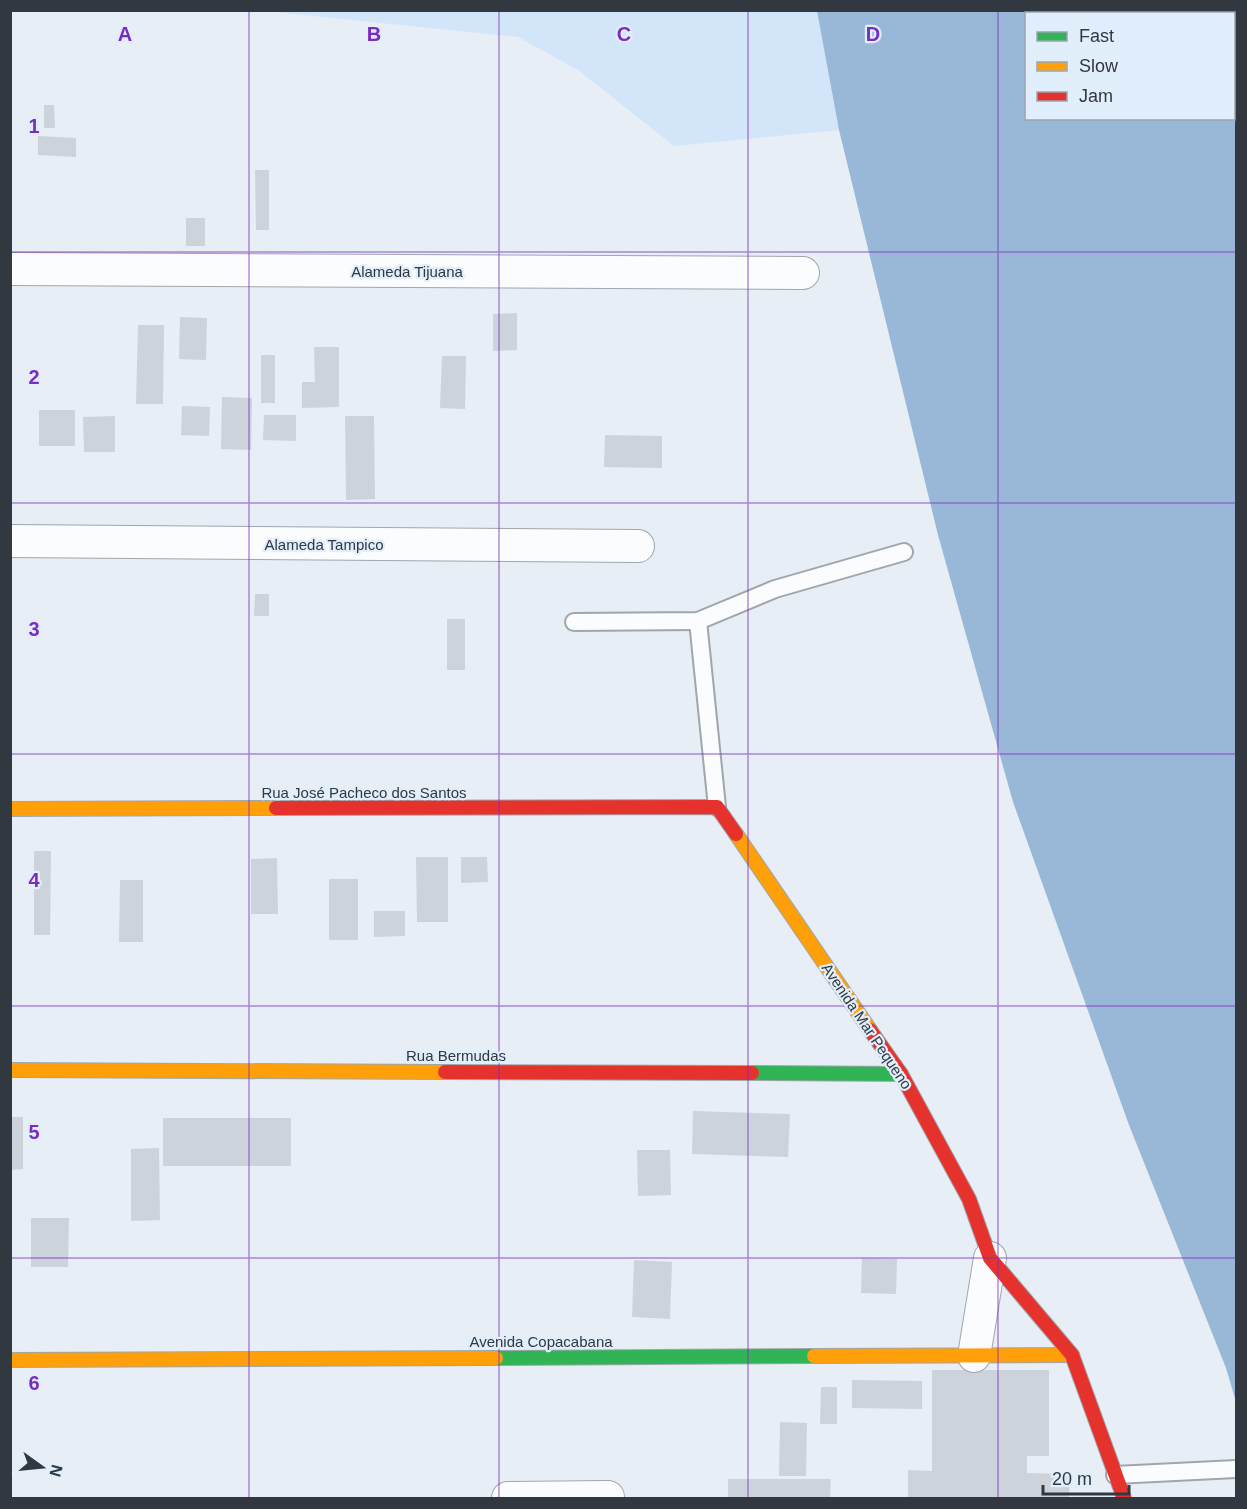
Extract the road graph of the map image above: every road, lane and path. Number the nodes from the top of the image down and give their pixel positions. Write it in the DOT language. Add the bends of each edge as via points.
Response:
graph roads {
  1 [pos="10,269"];
  2 [pos="803,273"];
  3 [pos="10,541"];
  4 [pos="638,546"];
  5 [pos="904,552"];
  6 [pos="698,621"];
  7 [pos="574,622"];
  8 [pos="717,807"];
  9 [pos="10,809"];
  10 [pos="10,1070"];
  11 [pos="901,1074"];
  12 [pos="990,1258"];
  13 [pos="1072,1355"];
  14 [pos="974,1356"];
  15 [pos="10,1360"];
  16 [pos="1236,1469"];
  17 [pos="1115,1475"];
  18 [pos="608,1497"];
  19 [pos="508,1498"];
  20 [pos="1124,1498"];
  1 -- 2 [label="street, Alameda Tijuana"];
  3 -- 4 [label="street, Alameda Tampico"];
  5 -- 6 [label="lane" via="775,589"];
  6 -- 7 [label="lane"];
  6 -- 8 [label="lane"];
  8 -- 9 [label="street, Rua José Pacheco dos Santos"];
  8 -- 11 [label="street, Avenida Mar Pequeno"];
  10 -- 11 [label="street, Rua Bermudas"];
  11 -- 12 [label="street, Avenida Mar Pequeno" via="969,1199"];
  12 -- 13 [label="street, Avenida Mar Pequeno"];
  12 -- 14 [label="street, Avenida Mar Pequeno"];
  13 -- 14 [label="street, Avenida Copacabana"];
  13 -- 17 [label="street"];
  14 -- 15 [label="street, Avenida Copacabana"];
  16 -- 17 [label="lane"];
  17 -- 20 [label="street"];
  18 -- 19 [label="street"];
}
